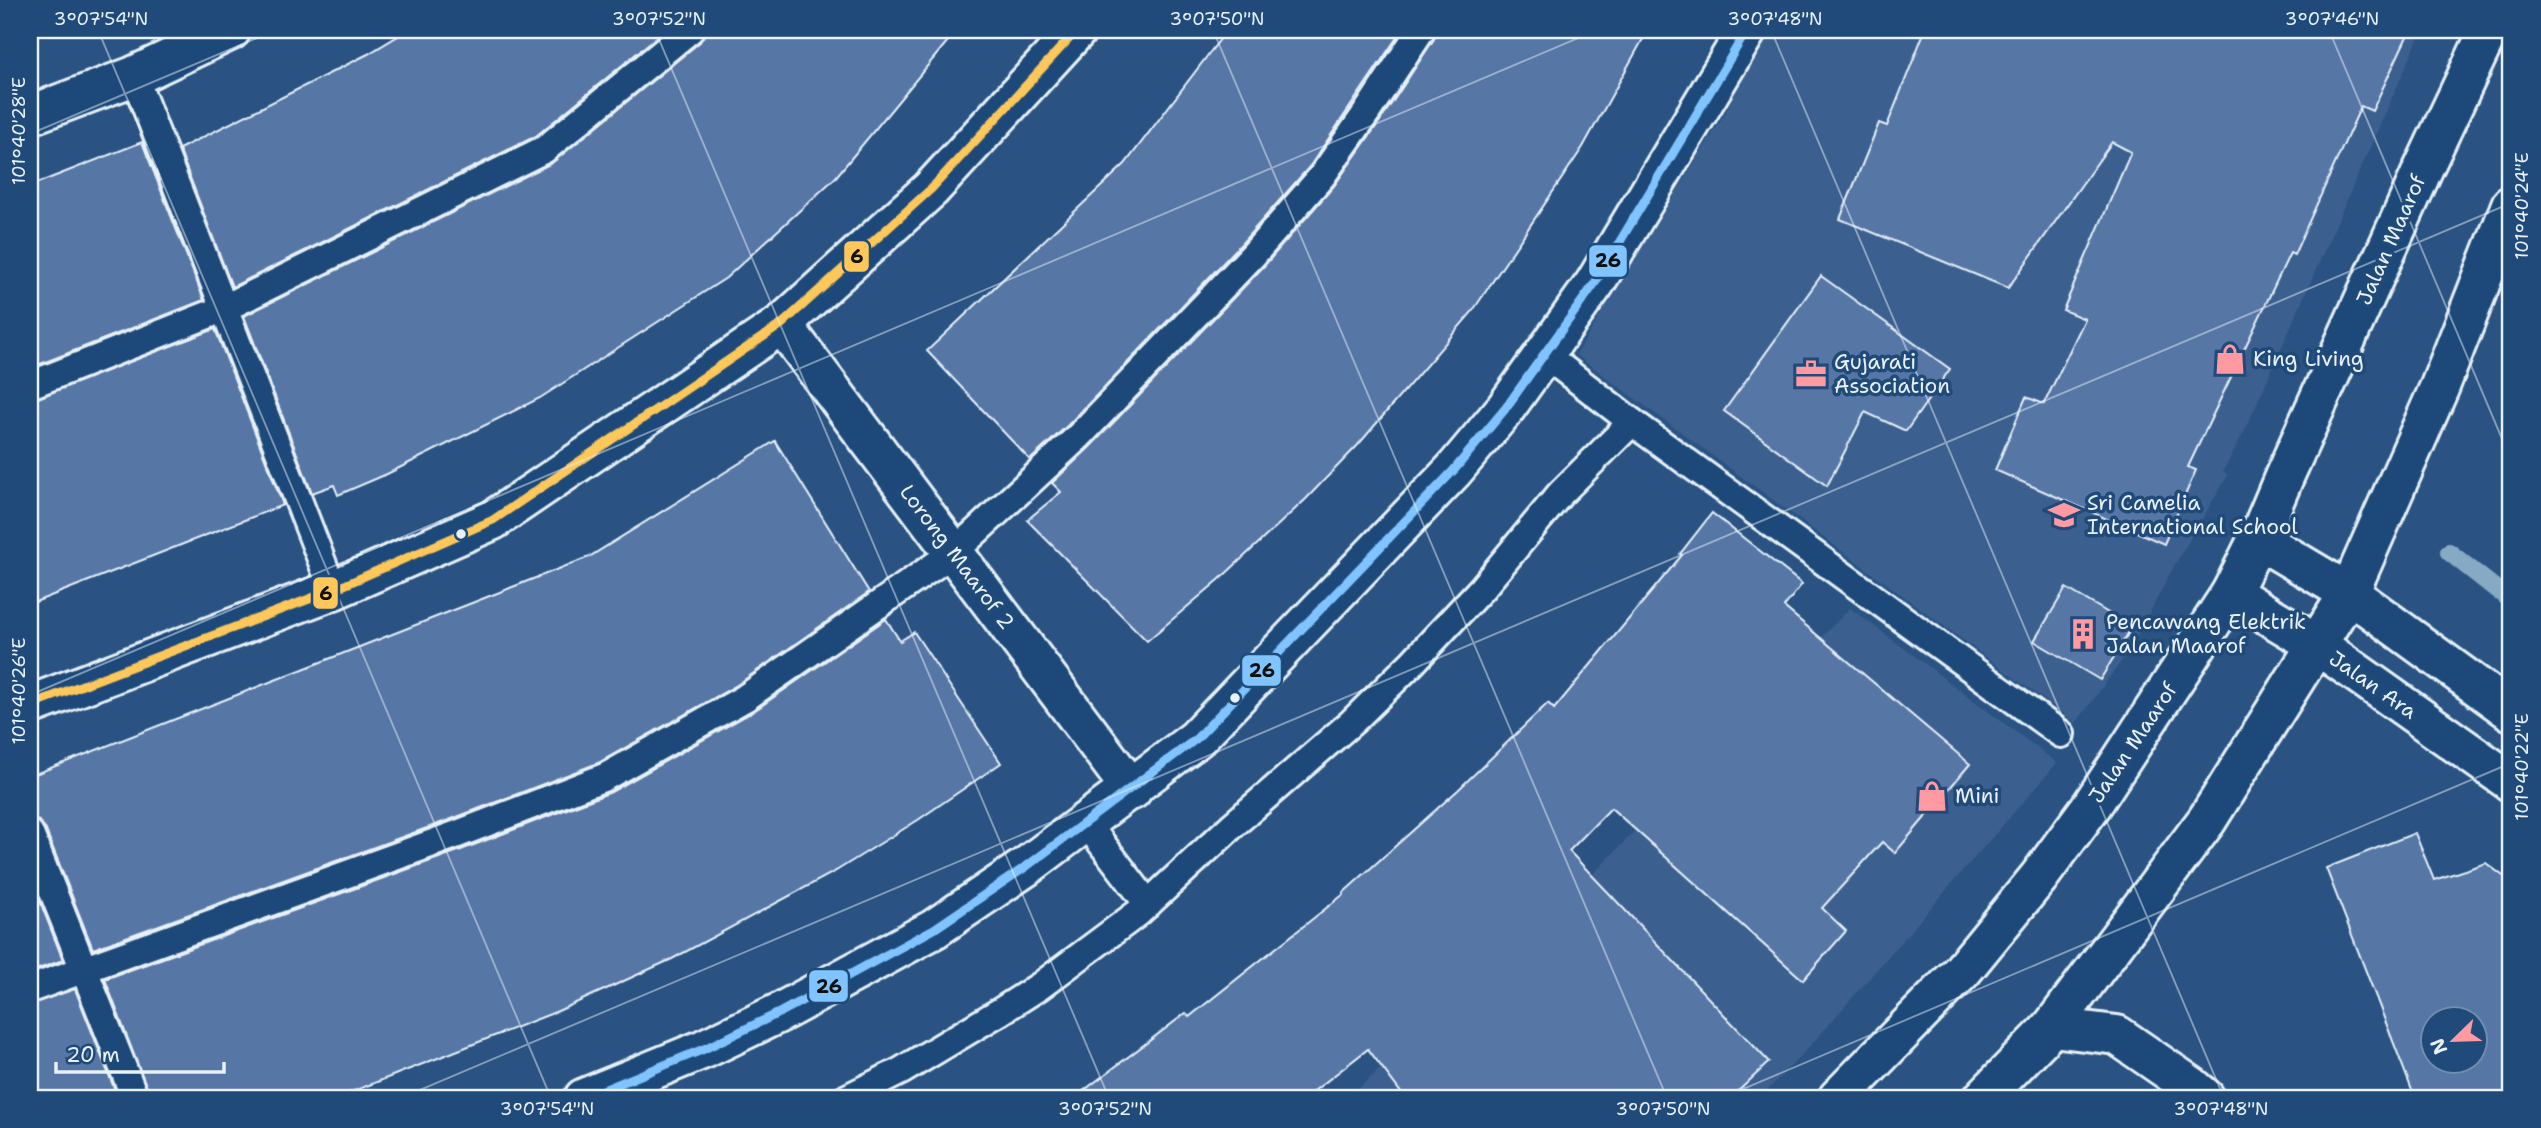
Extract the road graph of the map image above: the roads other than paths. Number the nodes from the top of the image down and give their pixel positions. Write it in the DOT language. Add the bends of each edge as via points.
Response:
graph roads {
  1 [pos="231,30"];
  2 [pos="690,30"];
  3 [pos="1421,30"];
  4 [pos="1747,30"];
  5 [pos="2489,30"];
  6 [pos="1069,32"];
  7 [pos="134,76"];
  8 [pos="30,116"];
  9 [pos="2511,205"];
  10 [pos="223,309"];
  11 [pos="782,324"];
  12 [pos="1544,354"];
  13 [pos="30,386"];
  14 [pos="1632,422"];
  15 [pos="2258,539"];
  16 [pos="954,552"];
  17 [pos="333,590"];
  18 [pos="2231,593"];
  19 [pos="2349,593"];
  20 [pos="2316,644"];
  21 [pos="30,705"];
  22 [pos="2511,711"];
  23 [pos="2061,734"];
  24 [pos="2511,782"];
  25 [pos="1132,789"];
  26 [pos="1086,823"];
  27 [pos="30,834"];
  28 [pos="1148,904"];
  29 [pos="83,969"];
  30 [pos="30,989"];
  31 [pos="2052,1027"];
  32 [pos="135,1098"];
  33 [pos="584,1098"];
  34 [pos="847,1098"];
  35 [pos="1838,1098"];
  36 [pos="1983,1098"];
  37 [pos="2205,1098"];
  1 -- 7 [label="street"];
  2 -- 10 [label="lane" via="545,149"];
  3 -- 16 [label="lane" via="1322,176 1253,256 1079,436"];
  4 -- 12 [label="street" via="1602,271"];
  5 -- 15 [label="street, Jalan Maarof"];
  6 -- 11 [label="street" via="931,188"];
  7 -- 8 [label="street"];
  7 -- 10 [label="lane"];
  9 -- 19 [label="street" via="2440,386"];
  10 -- 13 [label="lane"];
  10 -- 17 [label="lane"];
  11 -- 16 [label="street, Lorong Maarof 2"];
  11 -- 17 [label="street" via="493,520"];
  12 -- 14 [label="lane"];
  12 -- 25 [label="street" via="1505,409 1445,479 1196,739"];
  14 -- 23 [label="lane"];
  14 -- 28 [label="lane" via="1560,494 1406,670"];
  15 -- 18 [label="street, Jalan Maarof"];
  15 -- 19 [label="street"];
  16 -- 25 [label="street, Lorong Maarof 2"];
  16 -- 29 [label="lane" via="745,698 605,777"];
  17 -- 21 [label="street"];
  18 -- 20 [label="street, Jalan Ara"];
  18 -- 35 [label="street, Jalan Maarof" via="2092,805 2039,877 1962,971"];
  19 -- 20 [label="street"];
  19 -- 22 [label="street"];
  20 -- 24 [label="street, Jalan Ara"];
  20 -- 31 [label="street" via="2207,821"];
  25 -- 26 [label="street"];
  26 -- 28 [label="lane"];
  26 -- 33 [label="street" via="922,935 781,1012"];
  27 -- 29 [label="lane"];
  28 -- 34 [label="lane" via="1001,1012"];
  29 -- 30 [label="lane"];
  29 -- 32 [label="lane"];
  31 -- 36 [label="street"];
  31 -- 37 [label="street" via="2117,1035"];
}
